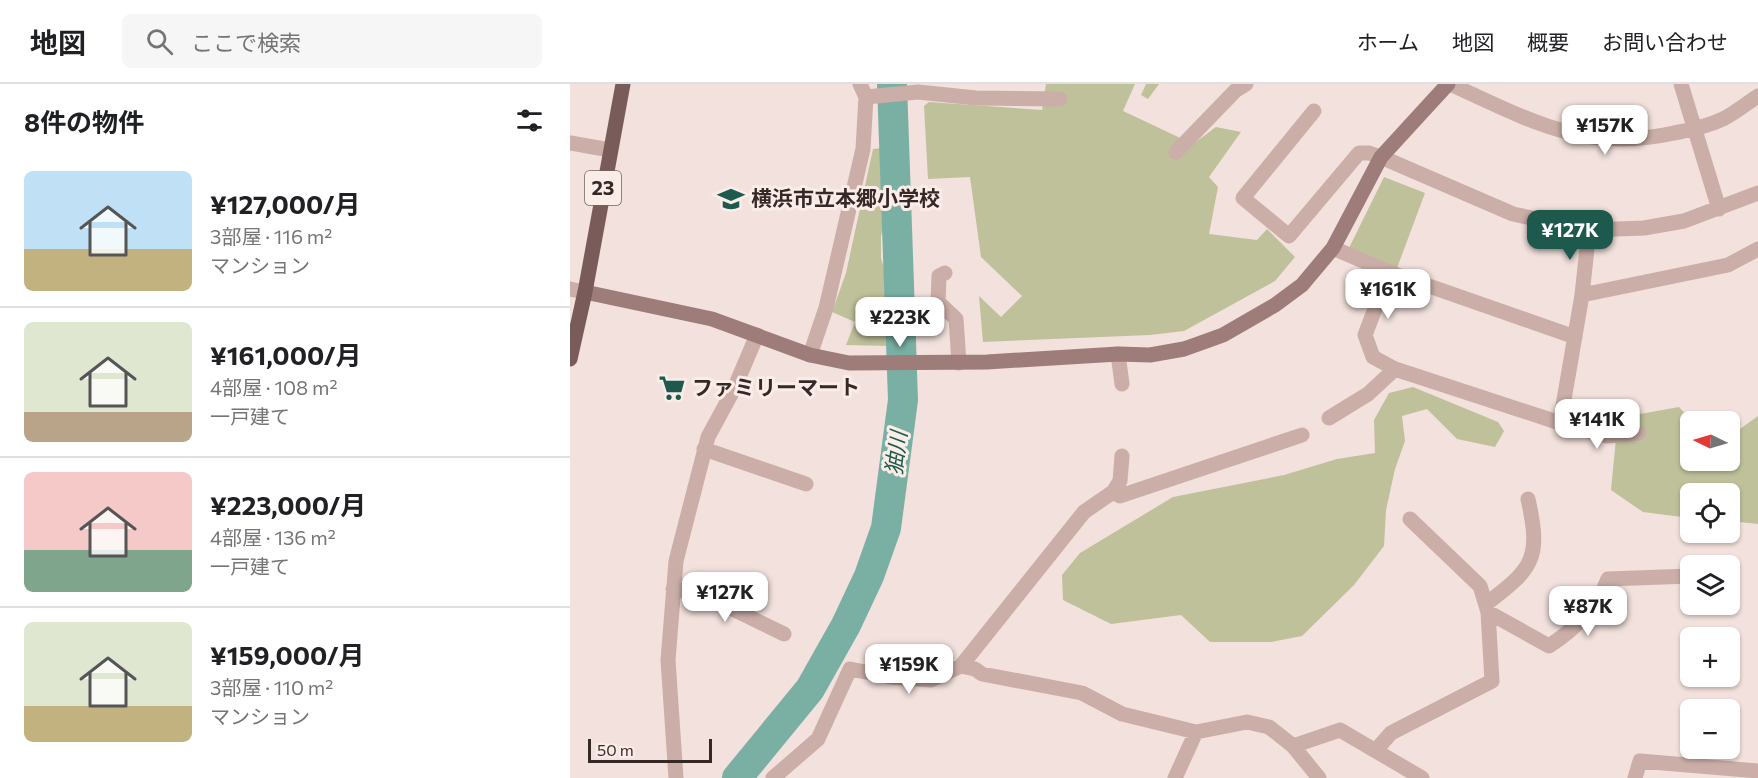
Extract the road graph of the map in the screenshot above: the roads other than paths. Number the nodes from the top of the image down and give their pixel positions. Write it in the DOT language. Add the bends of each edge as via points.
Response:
graph roads {
  1 [pos="623,84"];
  2 [pos="1246,84"];
  3 [pos="1449,84"];
  4 [pos="1681,84"];
  5 [pos="865,93"];
  6 [pos="1758,96"];
  7 [pos="1060,99"];
  8 [pos="1314,111"];
  9 [pos="1695,129"];
  10 [pos="570,143"];
  11 [pos="610,150"];
  12 [pos="1176,152"];
  13 [pos="1381,157"];
  14 [pos="1758,193"];
  15 [pos="1719,210"];
  16 [pos="1589,230"];
  17 [pos="1333,248"];
  18 [pos="1758,249"];
  19 [pos="1389,272"];
  20 [pos="945,273"];
  21 [pos="578,290"];
  22 [pos="1582,295"];
  23 [pos="757,335"];
  24 [pos="1575,337"];
  25 [pos="1118,354"];
  26 [pos="810,355"];
  27 [pos="570,359"];
  28 [pos="959,363"];
  29 [pos="1395,369"];
  30 [pos="1122,384"];
  31 [pos="1329,418"];
  32 [pos="1560,423"];
  33 [pos="1639,433"];
  34 [pos="1302,435"];
  35 [pos="704,449"];
  36 [pos="1122,456"];
  37 [pos="806,484"];
  38 [pos="1113,492"];
  39 [pos="1528,499"];
  40 [pos="1410,519"];
  41 [pos="1680,576"];
  42 [pos="673,589"];
  43 [pos="1487,608"];
  44 [pos="784,633"];
  45 [pos="961,666"];
  46 [pos="1196,732"];
  47 [pos="1293,746"];
  48 [pos="1376,750"];
  49 [pos="1758,771"];
  50 [pos="676,778"];
  51 [pos="773,778"];
  52 [pos="1175,778"];
  53 [pos="1319,778"];
  54 [pos="1422,778"];
  55 [pos="1635,778"];
  1 -- 11 [label="main road, 23"];
  2 -- 12 [label="street" via="1193,127"];
  3 -- 9 [label="street" via="1536,124 1580,136 1623,141"];
  3 -- 13 [label="street"];
  4 -- 9 [label="street"];
  5 -- 7 [label="street"];
  5 -- 26 [label="street" via="863,149 826,308"];
  6 -- 9 [label="street" via="1723,119"];
  8 -- 13 [label="street" via="1243,198 1289,236 1359,153"];
  9 -- 15 [label="street"];
  10 -- 11 [label="street"];
  11 -- 21 [label="main road, 23"];
  13 -- 16 [label="street" via="1513,214"];
  13 -- 17 [label="street"];
  14 -- 15 [label="street"];
  15 -- 16 [label="street" via="1644,228"];
  16 -- 22 [label="street"];
  17 -- 19 [label="street"];
  17 -- 25 [label="street" via="1302,285 1223,335 1184,349"];
  18 -- 22 [label="street" via="1728,265"];
  19 -- 24 [label="street"];
  19 -- 29 [label="street" via="1365,335 1373,357"];
  20 -- 28 [label="street" via="939,276 938,302 956,319"];
  21 -- 23 [label="street" via="712,320"];
  21 -- 27 [label="main road, 23"];
  22 -- 24 [label="street"];
  23 -- 26 [label="street"];
  23 -- 35 [label="street"];
  24 -- 32 [label="street"];
  25 -- 28 [label="street"];
  25 -- 30 [label="street"];
  26 -- 28 [label="street" via="849,363"];
  29 -- 31 [label="street" via="1368,394"];
  29 -- 32 [label="street"];
  32 -- 33 [label="street" via="1607,436"];
  34 -- 38 [label="street" via="1149,488 1120,496"];
  35 -- 37 [label="street"];
  35 -- 42 [label="street" via="676,561"];
  36 -- 38 [label="street" via="1120,481"];
  38 -- 45 [label="street" via="1084,512"];
  39 -- 43 [label="street" via="1535,534 1528,566"];
  40 -- 43 [label="street" via="1480,586"];
  41 -- 43 [label="street" via="1608,579 1600,598 1586,615 1549,646"];
  42 -- 44 [label="street" via="700,593"];
  42 -- 50 [label="street" via="668,660"];
  43 -- 48 [label="street" via="1491,681 1391,733"];
  45 -- 46 [label="street" via="982,674 1082,693 1122,714"];
  45 -- 51 [label="street" via="931,680 850,669 818,739"];
  46 -- 47 [label="street" via="1247,722 1269,727"];
  46 -- 52 [label="street"];
  47 -- 48 [label="street" via="1340,730"];
  47 -- 53 [label="street"];
  48 -- 54 [label="street"];
  49 -- 55 [label="street" via="1640,761"];
}
